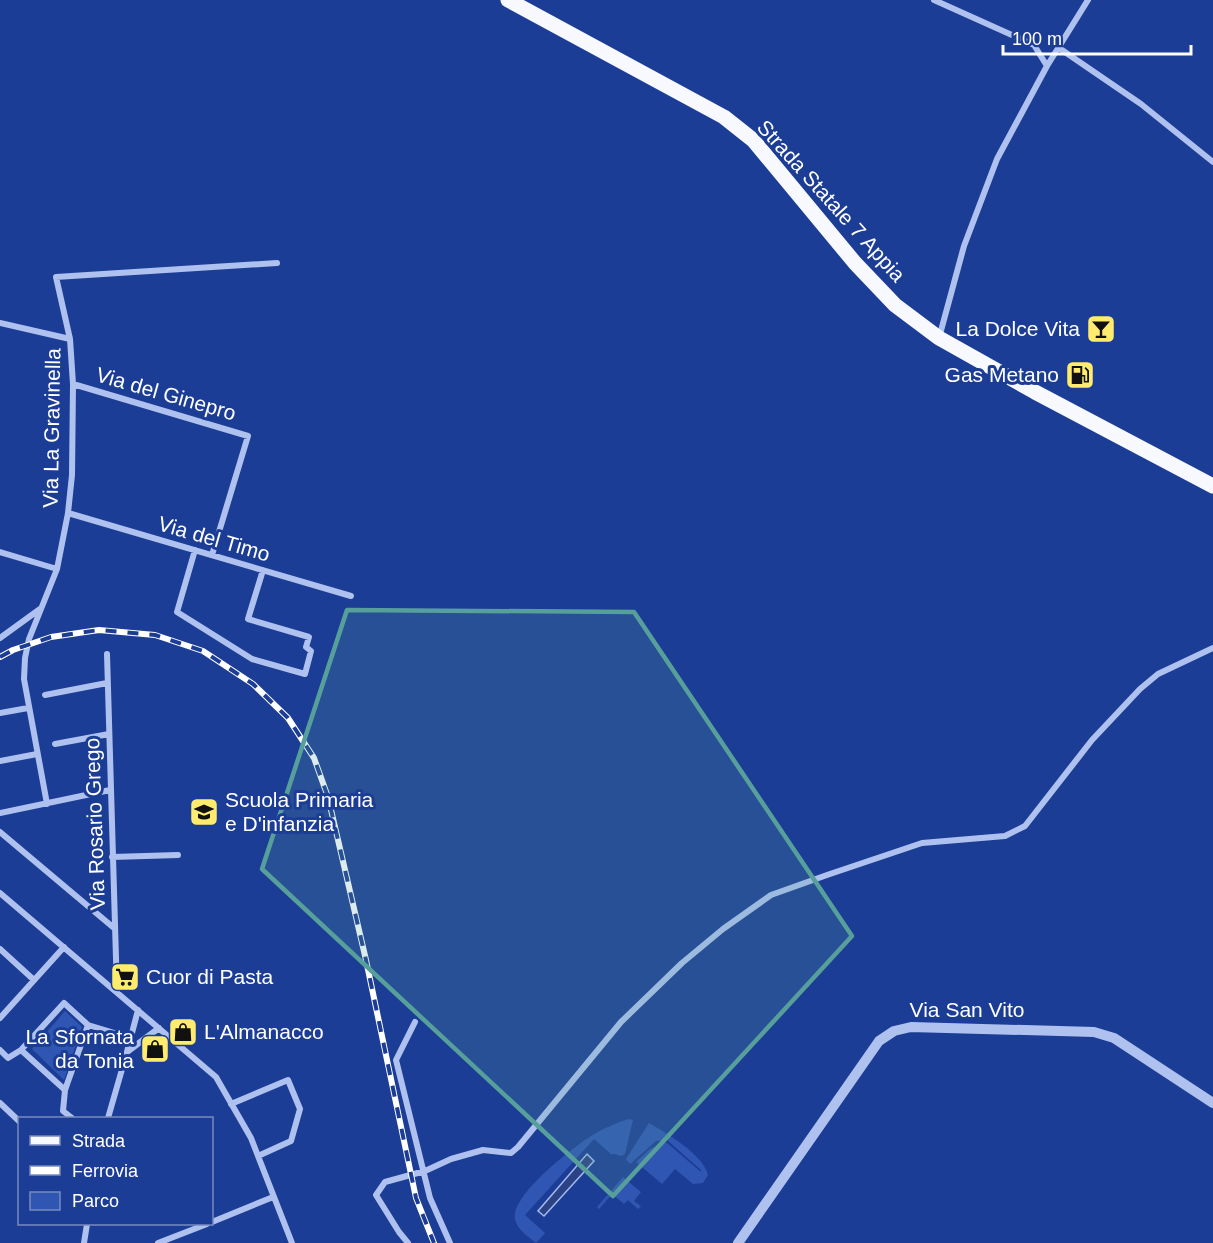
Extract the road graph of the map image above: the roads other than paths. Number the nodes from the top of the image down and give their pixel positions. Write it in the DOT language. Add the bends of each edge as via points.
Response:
graph roads {
  1 [pos="508,0"];
  2 [pos="934,0"];
  3 [pos="1088,0"];
  4 [pos="1059,48"];
  5 [pos="1047,66"];
  6 [pos="1213,162"];
  7 [pos="277,263"];
  8 [pos="0,323"];
  9 [pos="939,338"];
  10 [pos="70,339"];
  11 [pos="73,384"];
  12 [pos="1213,486"];
  13 [pos="68,513"];
  14 [pos="195,550"];
  15 [pos="0,552"];
  16 [pos="212,555"];
  17 [pos="57,569"];
  18 [pos="263,570"];
  19 [pos="351,596"];
  20 [pos="40,608"];
  21 [pos="0,638"];
  22 [pos="1213,648"];
  23 [pos="107,654"];
  24 [pos="108,683"];
  25 [pos="45,695"];
  26 [pos="28,708"];
  27 [pos="0,713"];
  28 [pos="109,734"];
  29 [pos="55,744"];
  30 [pos="37,754"];
  31 [pos="0,761"];
  32 [pos="110,790"];
  33 [pos="47,804"];
  34 [pos="0,813"];
  35 [pos="0,832"];
  36 [pos="178,855"];
  37 [pos="112,857"];
  38 [pos="0,892"];
  39 [pos="114,928"];
  40 [pos="64,947"];
  41 [pos="0,949"];
  42 [pos="34,980"];
  43 [pos="117,992"];
  44 [pos="138,1010"];
  45 [pos="0,1018"];
  46 [pos="415,1022"];
  47 [pos="88,1025"];
  48 [pos="159,1028"];
  49 [pos="131,1038"];
  50 [pos="0,1050"];
  51 [pos="21,1050"];
  52 [pos="127,1052"];
  53 [pos="65,1090"];
  54 [pos="0,1103"];
  55 [pos="1213,1103"];
  56 [pos="231,1104"];
  57 [pos="70,1117"];
  58 [pos="109,1117"];
  59 [pos="18,1120"];
  60 [pos="258,1156"];
  61 [pos="425,1171"];
  62 [pos="273,1197"];
  63 [pos="213,1222"];
  64 [pos="87,1225"];
  65 [pos="204,1225"];
  66 [pos="84,1243"];
  67 [pos="158,1243"];
  68 [pos="292,1243"];
  69 [pos="408,1243"];
  70 [pos="450,1243"];
  71 [pos="738,1243"];
  1 -- 9 [label="main road, Strada Statale 7 Appia" via="724,117 753,140 895,305"];
  2 -- 5 [label="street" via="1034,45"];
  3 -- 4 [label="street"];
  4 -- 5 [label="street"];
  4 -- 6 [label="street" via="1141,104"];
  5 -- 9 [label="street" via="997,159 964,246"];
  7 -- 10 [label="street, Via La Gravinella" via="56,277"];
  8 -- 10 [label="street"];
  9 -- 12 [label="main road, Strada Statale 7 Appia"];
  10 -- 11 [label="street, Via La Gravinella"];
  11 -- 13 [label="street, Via La Gravinella"];
  11 -- 16 [label="street, Via del Ginepro" via="249,436"];
  13 -- 14 [label="street, Via del Timo"];
  13 -- 17 [label="street, Via La Gravinella"];
  14 -- 16 [label="street, Via del Timo"];
  14 -- 18 [label="street" via="177,612 252,659 305,674 311,651 306,647 309,638 248,619"];
  15 -- 17 [label="street"];
  16 -- 18 [label="street, Via del Timo"];
  17 -- 20 [label="street, Via La Gravinella"];
  18 -- 19 [label="street, Via del Timo"];
  20 -- 21 [label="street, Via La Gravinella"];
  20 -- 26 [label="street" via="25,658"];
  22 -- 61 [label="street" via="1158,674 1140,689 1092,740 1025,826 1005,836 922,843 771,895 682,963 621,1022 511,1153 483,1150"];
  23 -- 24 [label="street, Via Rosario Grego"];
  24 -- 25 [label="street"];
  24 -- 28 [label="street, Via Rosario Grego"];
  26 -- 27 [label="street"];
  26 -- 30 [label="street"];
  28 -- 29 [label="street"];
  28 -- 32 [label="street, Via Rosario Grego"];
  30 -- 31 [label="street"];
  30 -- 33 [label="street"];
  32 -- 33 [label="street"];
  32 -- 37 [label="street, Via Rosario Grego"];
  33 -- 34 [label="street"];
  35 -- 39 [label="street"];
  36 -- 37 [label="street"];
  37 -- 39 [label="street, Via Rosario Grego"];
  38 -- 40 [label="street"];
  39 -- 43 [label="street, Via Rosario Grego"];
  40 -- 42 [label="street"];
  40 -- 43 [label="street"];
  41 -- 42 [label="street"];
  42 -- 45 [label="street"];
  43 -- 44 [label="street"];
  44 -- 48 [label="street"];
  44 -- 49 [label="street"];
  46 -- 61 [label="street" via="396,1060"];
  47 -- 49 [label="street"];
  47 -- 51 [label="street" via="64,1004"];
  47 -- 53 [label="street"];
  48 -- 52 [label="street"];
  48 -- 56 [label="street" via="216,1077"];
  49 -- 52 [label="street"];
  50 -- 51 [label="street" via="8,1058"];
  51 -- 53 [label="street"];
  52 -- 58 [label="street"];
  53 -- 57 [label="street" via="63,1111"];
  54 -- 59 [label="street"];
  55 -- 71 [label="street, Via San Vito" via="1114,1038 1094,1032 911,1027 894,1031 879,1041"];
  56 -- 60 [label="street"];
  56 -- 60 [label="street" via="288,1080 300,1109 291,1141"];
  60 -- 62 [label="street"];
  61 -- 69 [label="street" via="385,1182 376,1195"];
  61 -- 70 [label="street" via="430,1198"];
  62 -- 63 [label="street"];
  62 -- 68 [label="street"];
  64 -- 66 [label="street"];
  65 -- 67 [label="street"];
}
